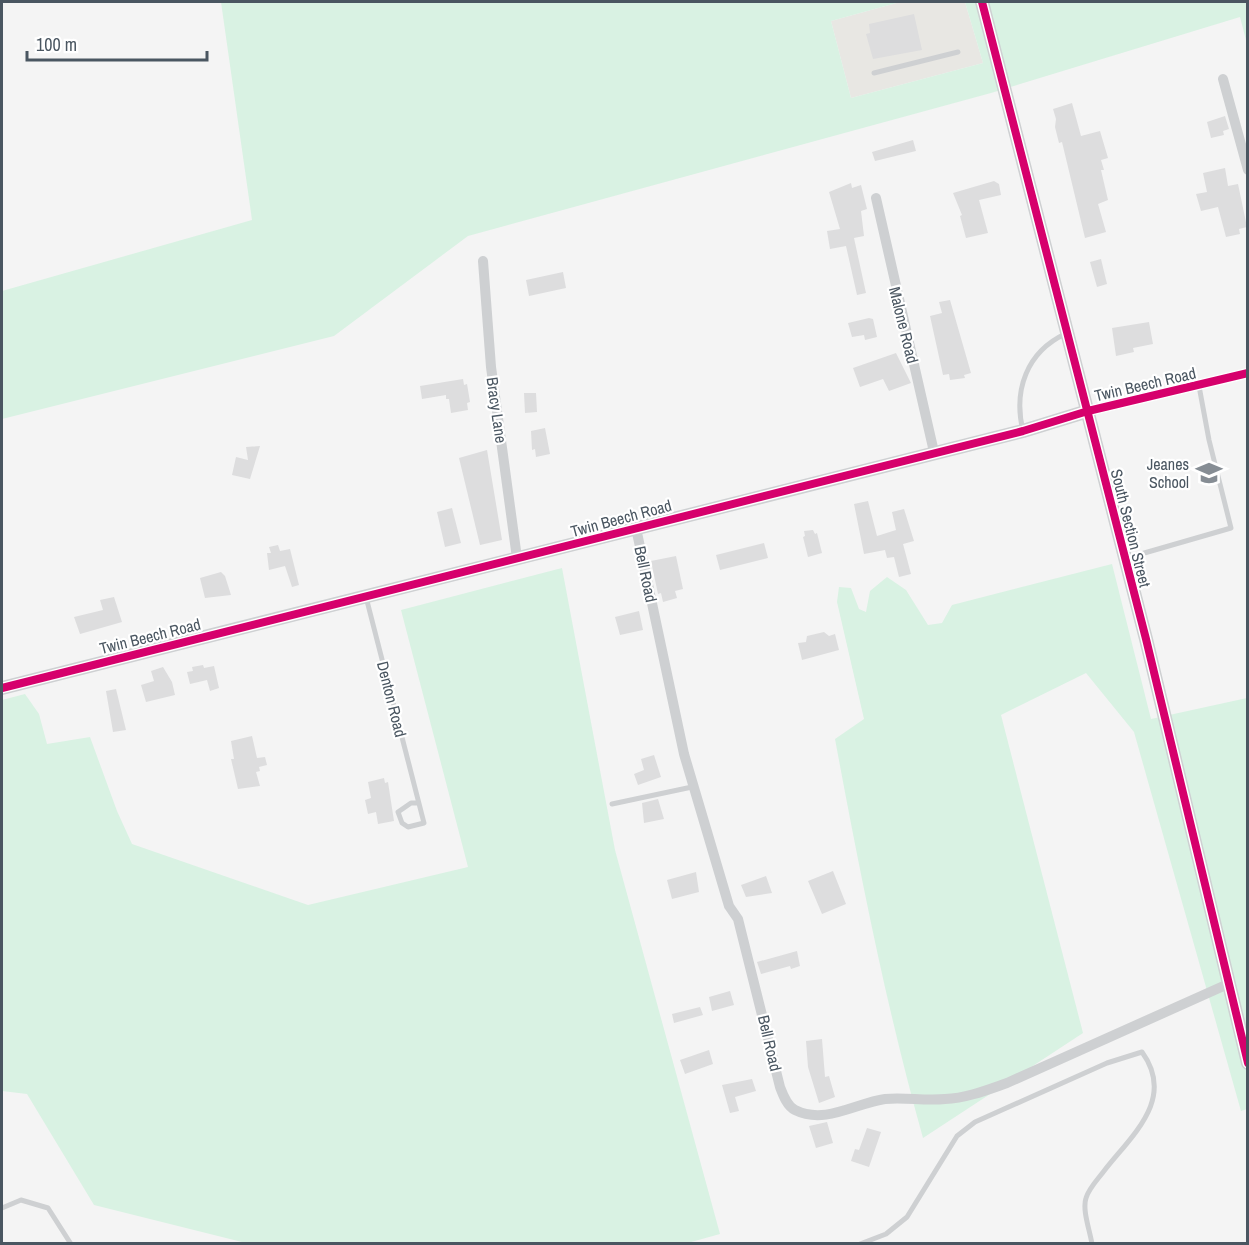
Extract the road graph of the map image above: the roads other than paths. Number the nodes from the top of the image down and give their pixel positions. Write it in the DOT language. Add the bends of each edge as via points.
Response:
graph roads {
  1 [pos="982,2"];
  2 [pos="958,52"];
  3 [pos="874,73"];
  4 [pos="1223,79"];
  5 [pos="1248,170"];
  6 [pos="876,198"];
  7 [pos="483,261"];
  8 [pos="1067,333"];
  9 [pos="1248,373"];
  10 [pos="1199,386"];
  11 [pos="1088,411"];
  12 [pos="1023,431"];
  13 [pos="934,452"];
  14 [pos="636,528"];
  15 [pos="517,558"];
  16 [pos="1124,559"];
  17 [pos="366,596"];
  18 [pos="2,688"];
  19 [pos="692,787"];
  20 [pos="418,803"];
  21 [pos="612,804"];
  22 [pos="1228,984"];
  23 [pos="1248,1062"];
  24 [pos="2,1208"];
  25 [pos="71,1244"];
  26 [pos="860,1244"];
  27 [pos="1092,1244"];
  1 -- 8 [label="street, South Section Street"];
  2 -- 3 [label="lane"];
  4 -- 5 [label="street"];
  6 -- 13 [label="street, Malone Road"];
  7 -- 15 [label="street, Bracy Lane" via="491,367"];
  8 -- 11 [label="street, South Section Street"];
  8 -- 12 [label="lane" via="1034,356 1025,375 1020,400"];
  9 -- 10 [label="street, Twin Beech Road"];
  10 -- 11 [label="street, Twin Beech Road"];
  10 -- 16 [label="lane" via="1231,528"];
  11 -- 12 [label="street, Twin Beech Road"];
  11 -- 16 [label="street, South Section Street"];
  12 -- 13 [label="street, Twin Beech Road"];
  13 -- 14 [label="street, Twin Beech Road"];
  14 -- 15 [label="street, Twin Beech Road"];
  14 -- 19 [label="street, Bell Road"];
  15 -- 17 [label="street, Twin Beech Road"];
  16 -- 22 [label="street, South Section Street"];
  17 -- 18 [label="street, Twin Beech Road"];
  17 -- 20 [label="lane, Denton Road"];
  19 -- 21 [label="lane"];
  19 -- 22 [label="street, Bell Road" via="729,906 738,919 780,1087 795,1110 836,1113 884,1099 947,1099 978,1093"];
  20 -- 20 [label="lane, Denton Road" via="398,812 408,827 424,823"];
  22 -- 23 [label="street, South Section Street"];
  24 -- 25 [label="lane" via="21,1200 48,1208"];
  26 -- 27 [label="lane" via="886,1234 907,1218 957,1136 975,1122 1107,1063 1142,1052 1151,1065 1156,1098 1140,1126 1085,1199"];
}
